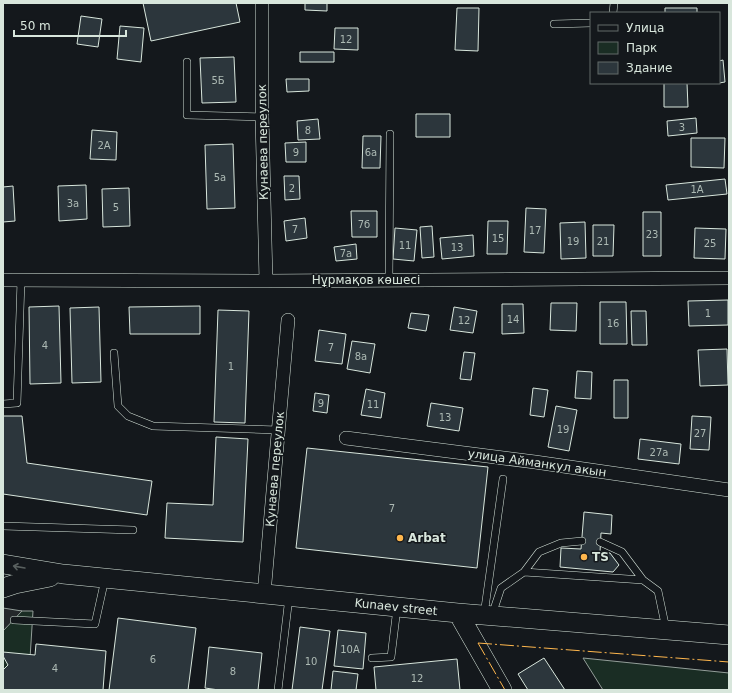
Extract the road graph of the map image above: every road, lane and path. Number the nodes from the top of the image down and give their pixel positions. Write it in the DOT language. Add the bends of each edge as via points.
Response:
graph roads {
  1 [pos="262,3"];
  2 [pos="590,23"];
  3 [pos="554,24"];
  4 [pos="187,62"];
  5 [pos="262,117"];
  6 [pos="390,134"];
  7 [pos="729,278"];
  8 [pos="3,280"];
  9 [pos="21,280"];
  10 [pos="389,280"];
  11 [pos="266,281"];
  12 [pos="288,320"];
  13 [pos="114,353"];
  14 [pos="3,404"];
  15 [pos="279,430"];
  16 [pos="346,438"];
  17 [pos="502,479"];
  18 [pos="729,490"];
  19 [pos="3,526"];
  20 [pos="132,530"];
  21 [pos="582,541"];
  22 [pos="600,542"];
  23 [pos="3,564"];
  24 [pos="524,572"];
  25 [pos="63,574"];
  26 [pos="105,578"];
  27 [pos="643,580"];
  28 [pos="3,588"];
  29 [pos="264,594"];
  30 [pos="289,597"];
  31 [pos="397,607"];
  32 [pos="458,614"];
  33 [pos="488,615"];
  34 [pos="14,620"];
  35 [pos="667,630"];
  36 [pos="729,635"];
  37 [pos="372,658"];
  38 [pos="278,690"];
  39 [pos="502,690"];
  1 -- 5 [label="street, Кунаева переулок"];
  2 -- 3 [label="lane"];
  4 -- 5 [label="lane" via="187,115"];
  5 -- 11 [label="street, Кунаева переулок"];
  6 -- 10 [label="lane"];
  7 -- 10 [label="street, Нұрмақов көшесі"];
  8 -- 9 [label="street, Нұрмақов көшесі"];
  9 -- 11 [label="street, Нұрмақов көшесі"];
  9 -- 14 [label="lane" via="17,403"];
  10 -- 11 [label="street, Нұрмақов көшесі"];
  12 -- 15 [label="street, Кунаева переулок"];
  13 -- 15 [label="lane" via="118,406 128,416 153,426"];
  15 -- 29 [label="street, Кунаева переулок"];
  16 -- 18 [label="street, улица Айманкул акын"];
  17 -- 33 [label="lane"];
  19 -- 20 [label="lane"];
  21 -- 24 [label="lane" via="561,543 539,552"];
  22 -- 27 [label="lane" via="622,552"];
  25 -- 23 [label="street, one-way"];
  24 -- 27 [label="lane"];
  24 -- 33 [label="lane" via="501,588"];
  25 -- 26 [label="street, Kunaev street"];
  25 -- 28 [label="street"];
  26 -- 29 [label="street, Kunaev street"];
  26 -- 34 [label="lane" via="95,624"];
  27 -- 35 [label="lane" via="658,591"];
  29 -- 30 [label="street, Kunaev street"];
  30 -- 31 [label="street, Kunaev street"];
  30 -- 38 [label="lane"];
  31 -- 32 [label="street, Kunaev street"];
  31 -- 37 [label="lane" via="391,657"];
  32 -- 33 [label="street, Kunaev street"];
  32 -- 39 [label="street"];
  33 -- 35 [label="street, Kunaev street"];
  35 -- 36 [label="street, Kunaev street"];
}
